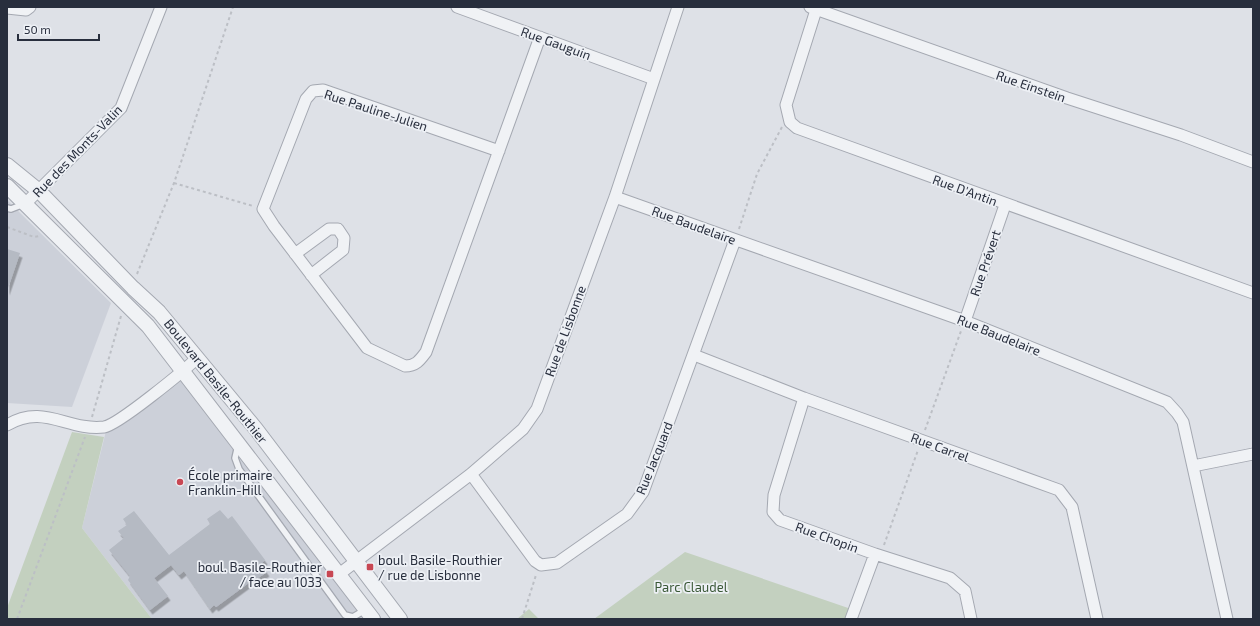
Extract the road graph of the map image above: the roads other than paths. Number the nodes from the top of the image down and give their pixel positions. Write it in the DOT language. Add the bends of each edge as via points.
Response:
graph roads {
  1 [pos="30,7"];
  2 [pos="161,7"];
  3 [pos="458,7"];
  4 [pos="678,7"];
  5 [pos="7,8"];
  6 [pos="813,8"];
  7 [pos="540,37"];
  8 [pos="654,78"];
  9 [pos="499,151"];
  10 [pos="1253,162"];
  11 [pos="7,164"];
  12 [pos="7,186"];
  13 [pos="39,191"];
  14 [pos="615,197"];
  15 [pos="25,204"];
  16 [pos="1005,205"];
  17 [pos="7,208"];
  18 [pos="735,240"];
  19 [pos="295,254"];
  20 [pos="311,275"];
  21 [pos="1253,293"];
  22 [pos="965,321"];
  23 [pos="694,355"];
  24 [pos="197,358"];
  25 [pos="184,371"];
  26 [pos="804,398"];
  27 [pos="7,425"];
  28 [pos="256,429"];
  29 [pos="238,445"];
  30 [pos="1253,454"];
  31 [pos="1193,466"];
  32 [pos="470,474"];
  33 [pos="875,554"];
  34 [pos="355,561"];
  35 [pos="338,575"];
  36 [pos="369,614"];
  37 [pos="400,619"];
  38 [pos="851,619"];
  39 [pos="971,619"];
  40 [pos="1097,619"];
  41 [pos="1227,619"];
  1 -- 5 [label="street" via="26,10"];
  2 -- 13 [label="street, Rue des Monts-Valin" via="121,108"];
  3 -- 7 [label="street, Rue Gauguin"];
  4 -- 8 [label="street, Rue de Lisbonne"];
  6 -- 10 [label="street, Rue Einstein"];
  6 -- 16 [label="street, Rue D'Antin" via="786,105 790,122 798,128"];
  7 -- 8 [label="street, Rue Gauguin"];
  7 -- 9 [label="street"];
  8 -- 14 [label="street, Rue de Lisbonne"];
  9 -- 19 [label="street, Rue Pauline-Julien" via="323,90 313,91 306,99 263,209"];
  9 -- 20 [label="street" via="426,352 418,362 405,366 367,348"];
  11 -- 13 [label="street, Boulevard Basile-Routhier"];
  12 -- 15 [label="street, Boulevard Basile-Routhier"];
  13 -- 15 [label="street, Rue des Monts-Valin"];
  13 -- 24 [label="street, Boulevard Basile-Routhier" via="159,312"];
  14 -- 18 [label="street, Rue Baudelaire"];
  14 -- 32 [label="street, Rue de Lisbonne" via="537,409 523,429"];
  15 -- 17 [label="lane"];
  15 -- 25 [label="street, Boulevard Basile-Routhier" via="148,326"];
  16 -- 21 [label="street, Rue D'Antin"];
  16 -- 22 [label="street, Rue Prévert"];
  18 -- 22 [label="street, Rue Baudelaire"];
  18 -- 23 [label="street, Rue Jacquard"];
  19 -- 20 [label="street"];
  19 -- 20 [label="street" via="329,229 338,229 344,238 343,250"];
  22 -- 31 [label="street, Rue Baudelaire" via="1167,402 1183,422"];
  23 -- 26 [label="street, Rue Carrel"];
  23 -- 32 [label="street, Rue Jacquard" via="643,492 627,514 557,563 548,565 535,561"];
  24 -- 25 [label="street"];
  24 -- 28 [label="street, Boulevard Basile-Routhier"];
  25 -- 27 [label="street" via="107,427 89,428 34,415 19,418"];
  25 -- 29 [label="street, Boulevard Basile-Routhier"];
  26 -- 33 [label="street, Rue Chopin" via="774,495 773,512 780,520"];
  26 -- 40 [label="street, Rue Carrel" via="1059,490 1072,507"];
  28 -- 29 [label="street"];
  28 -- 34 [label="street, Boulevard Basile-Routhier"];
  29 -- 35 [label="street, Boulevard Basile-Routhier"];
  29 -- 36 [label="lane" via="235,458 239,469 345,615 352,617"];
  30 -- 31 [label="street"];
  31 -- 41 [label="street, Rue Baudelaire"];
  32 -- 34 [label="street, Rue de Lisbonne"];
  33 -- 38 [label="street"];
  33 -- 39 [label="street, Rue Chopin" via="950,578 965,591"];
  34 -- 35 [label="street, Rue de Lisbonne"];
  34 -- 37 [label="street, Boulevard Basile-Routhier"];
  35 -- 36 [label="street, Boulevard Basile-Routhier"];
}
